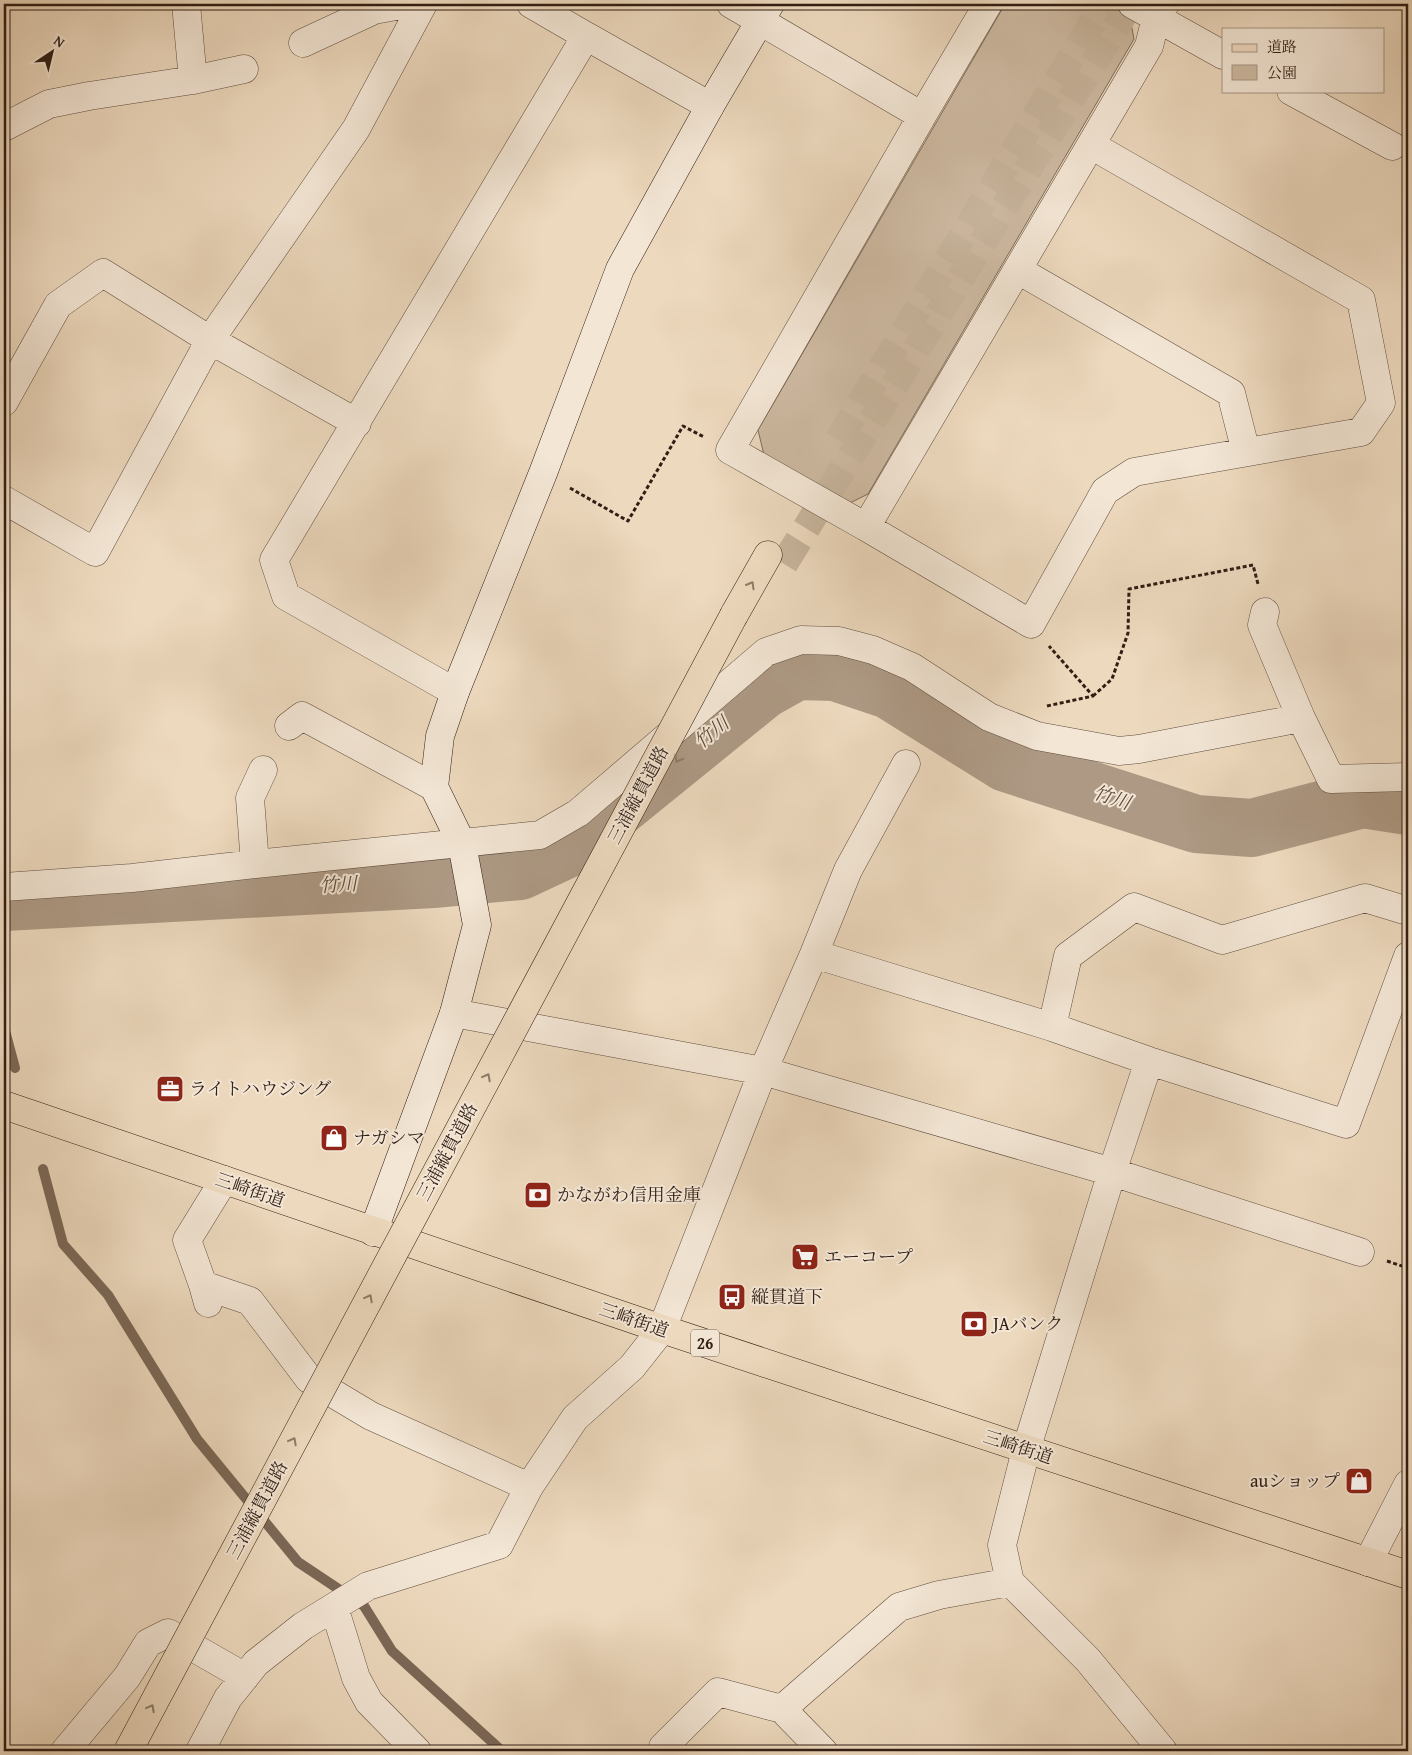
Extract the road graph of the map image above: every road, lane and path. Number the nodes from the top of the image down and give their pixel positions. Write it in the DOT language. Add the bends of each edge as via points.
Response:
graph roads {
  1 [pos="186,4"];
  2 [pos="406,4"];
  3 [pos="423,4"];
  4 [pos="531,4"];
  5 [pos="731,4"];
  6 [pos="988,4"];
  7 [pos="1132,4"];
  8 [pos="1160,11"];
  9 [pos="765,12"];
  10 [pos="586,36"];
  11 [pos="303,43"];
  12 [pos="1222,54"];
  13 [pos="244,69"];
  14 [pos="193,80"];
  15 [pos="1293,92"];
  16 [pos="710,106"];
  17 [pos="922,116"];
  18 [pos="4,126"];
  19 [pos="1091,145"];
  20 [pos="1392,146"];
  21 [pos="1018,270"];
  22 [pos="210,340"];
  23 [pos="4,402"];
  24 [pos="357,423"];
  25 [pos="730,450"];
  26 [pos="1246,452"];
  27 [pos="544,473"];
  28 [pos="4,500"];
  29 [pos="866,527"];
  30 [pos="776,560"];
  31 [pos="1253,565"];
  32 [pos="1265,612"];
  33 [pos="742,619"];
  34 [pos="1031,624"];
  35 [pos="455,692"];
  36 [pos="1093,696"];
  37 [pos="1046,706"];
  38 [pos="1301,718"];
  39 [pos="289,726"];
  40 [pos="906,764"];
  41 [pos="263,770"];
  42 [pos="1408,778"];
  43 [pos="434,787"];
  44 [pos="462,844"];
  45 [pos="255,864"];
  46 [pos="4,887"];
  47 [pos="1408,911"];
  48 [pos="814,954"];
  49 [pos="1408,956"];
  50 [pos="454,1013"];
  51 [pos="1052,1027"];
  52 [pos="1149,1060"];
  53 [pos="763,1071"];
  54 [pos="4,1105"];
  55 [pos="1112,1172"];
  56 [pos="224,1180"];
  57 [pos="373,1232"];
  58 [pos="1360,1252"];
  59 [pos="662,1329"];
  60 [pos="1026,1450"];
  61 [pos="1408,1484"];
  62 [pos="529,1487"];
  63 [pos="1368,1562"];
  64 [pos="1408,1575"];
  65 [pos="1010,1582"];
  66 [pos="334,1607"];
  67 [pos="245,1677"];
  68 [pos="782,1710"];
  69 [pos="65,1751"];
  70 [pos="128,1751"];
  71 [pos="148,1751"];
  72 [pos="200,1751"];
  73 [pos="417,1751"];
  74 [pos="663,1751"];
  75 [pos="823,1751"];
  76 [pos="1163,1751"];
  1 -- 14 [label="street"];
  2 -- 11 [label="street" via="374,10"];
  3 -- 22 [label="street" via="356,130"];
  4 -- 10 [label="street"];
  5 -- 9 [label="street"];
  6 -- 17 [label="street"];
  7 -- 8 [label="street"];
  8 -- 12 [label="street"];
  8 -- 19 [label="street" via="1149,46"];
  9 -- 16 [label="street"];
  9 -- 17 [label="street"];
  10 -- 16 [label="street"];
  10 -- 24 [label="street"];
  13 -- 14 [label="street"];
  14 -- 18 [label="street" via="49,104"];
  15 -- 20 [label="street"];
  16 -- 27 [label="street" via="620,269"];
  17 -- 25 [label="street"];
  19 -- 21 [label="street"];
  19 -- 26 [label="street" via="1361,300 1381,403 1361,432"];
  21 -- 26 [label="street" via="1231,393"];
  21 -- 29 [label="street"];
  22 -- 23 [label="street" via="103,273 58,305"];
  22 -- 24 [label="street"];
  22 -- 28 [label="street" via="95,552"];
  24 -- 35 [label="street" via="274,560 286,596"];
  25 -- 27 [label="path" via="683,426 628,521"];
  25 -- 29 [label="street"];
  26 -- 34 [label="street" via="1134,472 1105,491"];
  27 -- 35 [label="street"];
  29 -- 34 [label="street"];
  30 -- 33 [label="main road, 三浦縦貫道路"];
  31 -- 36 [label="path" via="1129,589 1128,633 1112,679"];
  32 -- 38 [label="street" via="1262,625"];
  70 -- 33 [label="main road, 三浦縦貫道路, one-way, bridge"];
  33 -- 71 [label="main road, 三浦縦貫道路, one-way"];
  34 -- 36 [label="path"];
  35 -- 43 [label="street" via="440,736"];
  36 -- 37 [label="path"];
  38 -- 42 [label="street" via="1331,779"];
  38 -- 44 [label="street" via="1119,751 1036,736 990,717 912,667 873,650 839,641 801,640 766,652 578,813 540,835"];
  39 -- 43 [label="street" via="302,716"];
  40 -- 48 [label="street" via="848,870"];
  41 -- 45 [label="street" via="250,798"];
  43 -- 44 [label="street"];
  44 -- 45 [label="street"];
  44 -- 50 [label="street" via="477,925"];
  45 -- 46 [label="street" via="132,878"];
  47 -- 51 [label="street" via="1365,898 1222,940 1134,906 1068,956"];
  48 -- 51 [label="street"];
  48 -- 53 [label="street"];
  49 -- 52 [label="street" via="1346,1124"];
  50 -- 53 [label="street"];
  50 -- 57 [label="street"];
  51 -- 52 [label="street"];
  52 -- 55 [label="street"];
  53 -- 55 [label="street"];
  53 -- 59 [label="street"];
  54 -- 56 [label="main road, 三崎街道 / 26"];
  55 -- 58 [label="street"];
  55 -- 60 [label="street"];
  56 -- 57 [label="main road, 三崎街道 / 26"];
  56 -- 62 [label="street" via="187,1240 206,1296 250,1301 309,1379 371,1416"];
  57 -- 59 [label="main road, 三崎街道 / 26"];
  59 -- 60 [label="main road, 三崎街道 / 26"];
  59 -- 62 [label="street" via="632,1367 575,1418"];
  60 -- 63 [label="main road, 三崎街道 / 26"];
  60 -- 65 [label="street" via="1002,1545"];
  61 -- 63 [label="street"];
  62 -- 66 [label="street" via="499,1545 368,1586"];
  63 -- 64 [label="main road, 三崎街道 / 26"];
  65 -- 68 [label="street" via="939,1595 899,1607"];
  65 -- 76 [label="street" via="1088,1660"];
  66 -- 67 [label="street" via="295,1632 256,1663"];
  66 -- 73 [label="street" via="356,1678 368,1702"];
  67 -- 69 [label="street" via="168,1633 148,1643 127,1677"];
  67 -- 72 [label="street" via="228,1698"];
  68 -- 74 [label="street" via="718,1692 663,1747"];
  68 -- 75 [label="street"];
}
